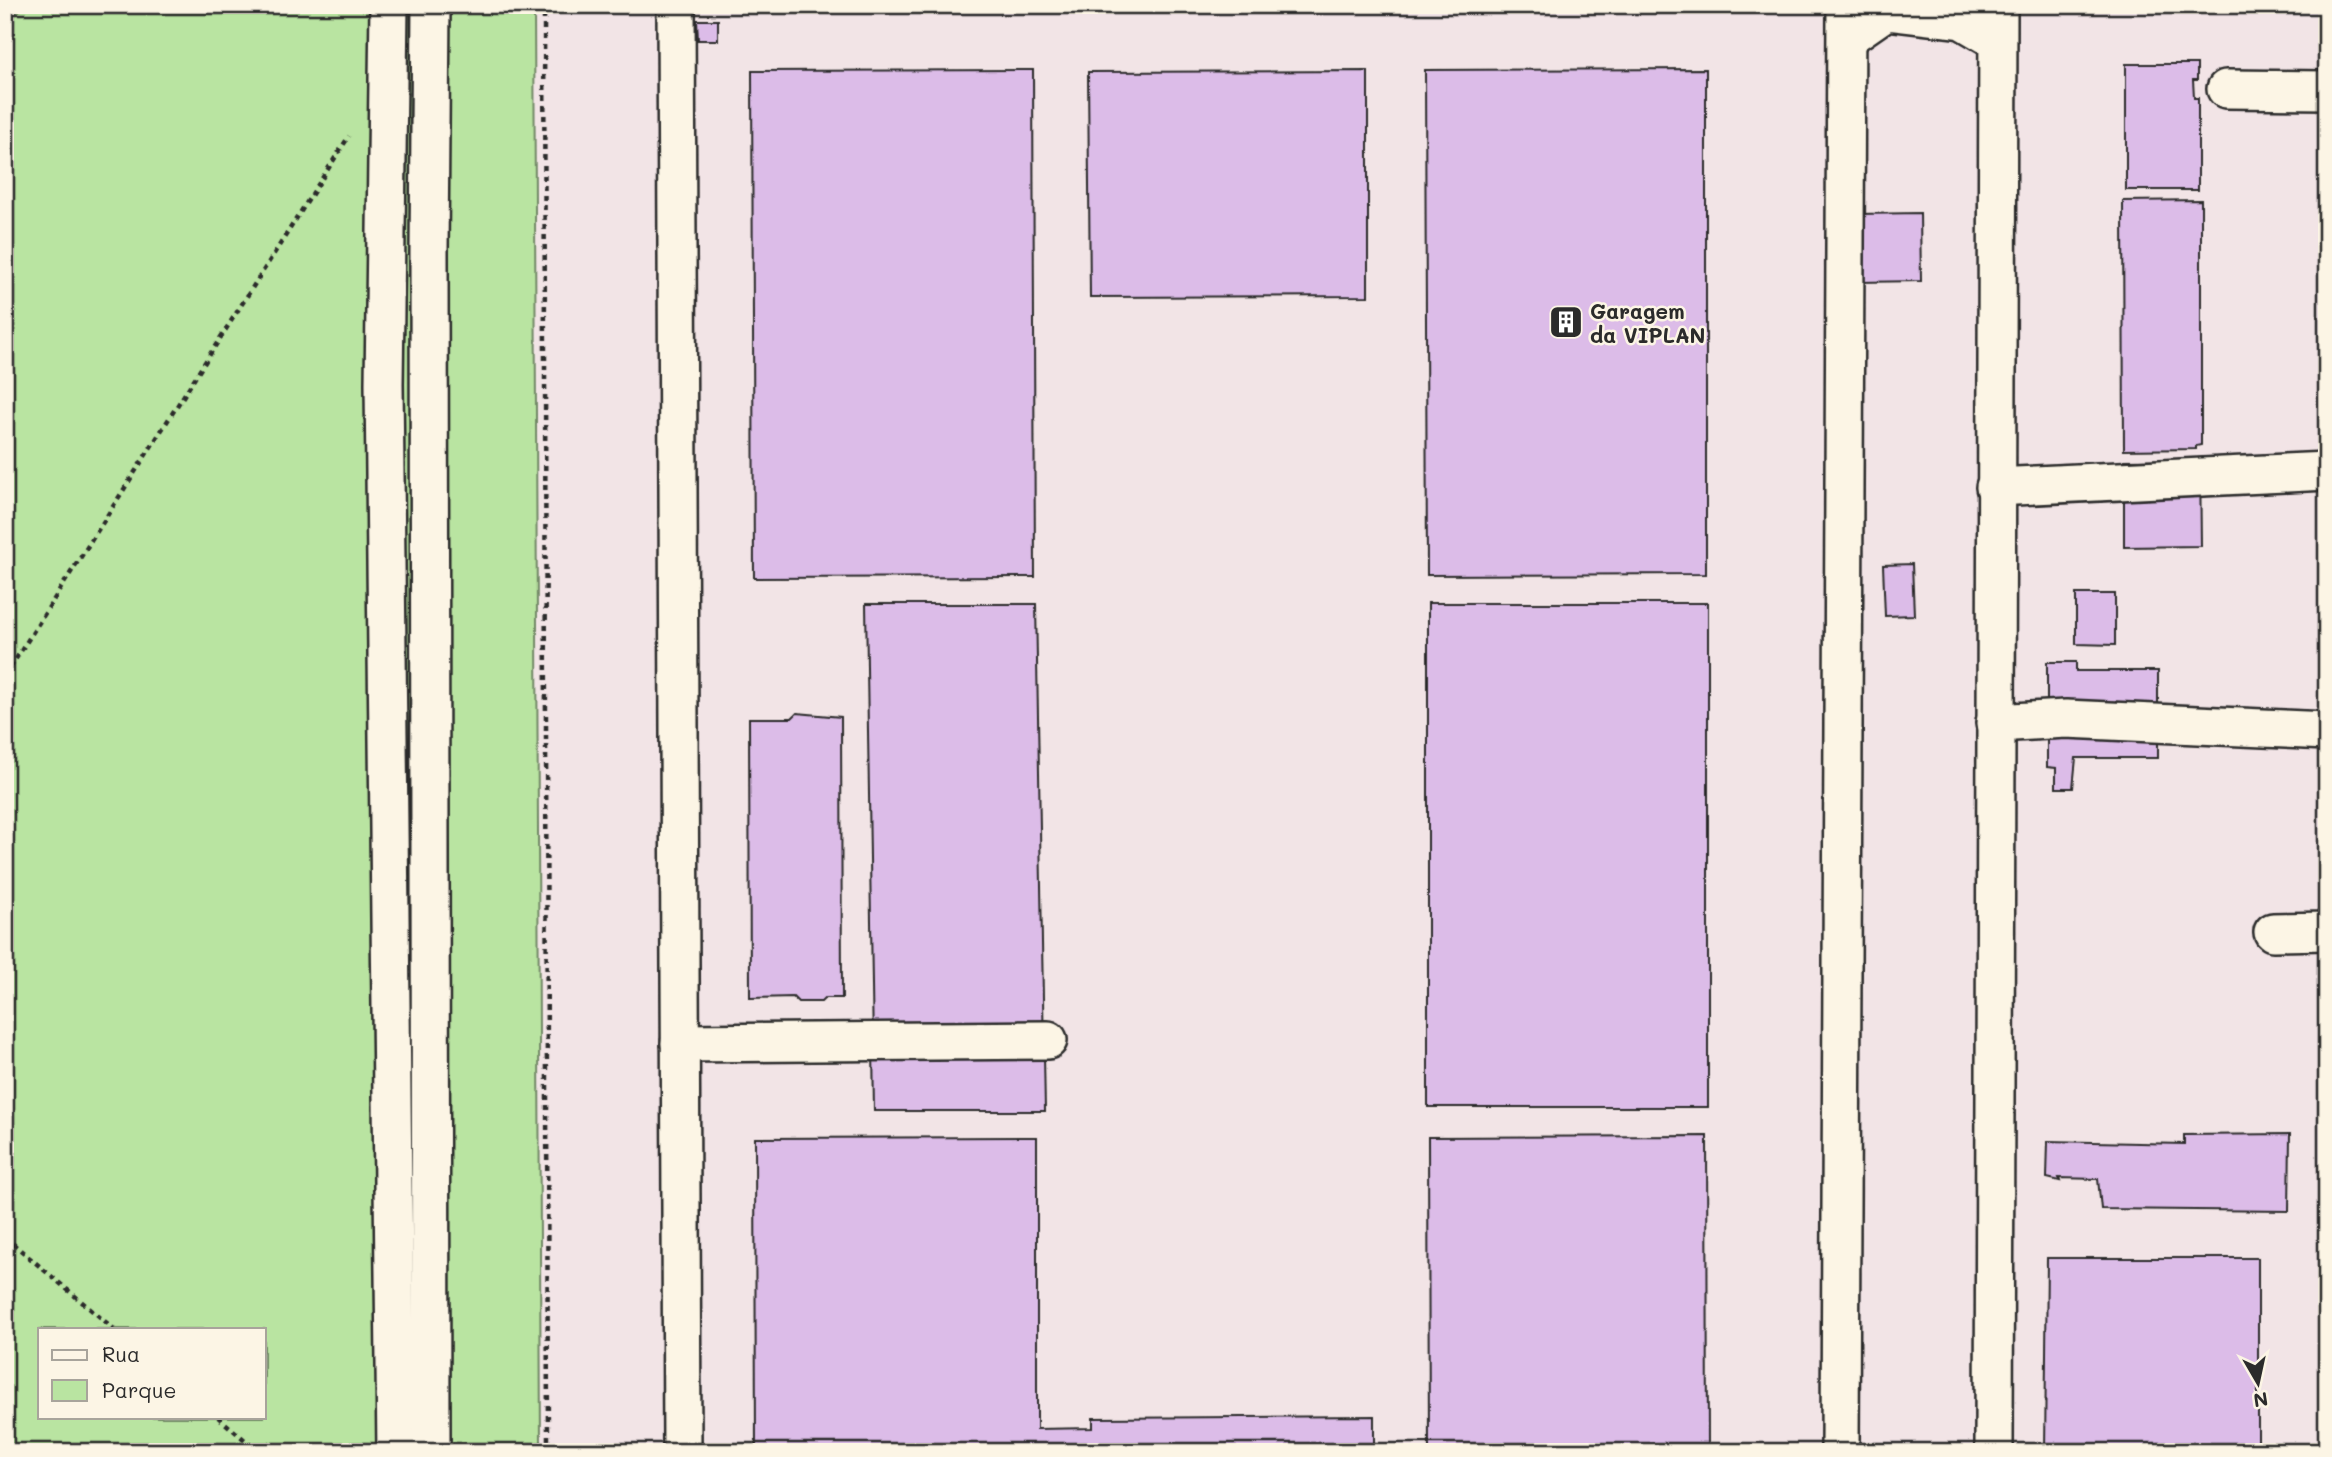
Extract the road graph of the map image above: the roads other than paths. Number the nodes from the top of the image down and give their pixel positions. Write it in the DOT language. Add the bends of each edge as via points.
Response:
graph roads {
  1 [pos="389,5"];
  2 [pos="431,5"];
  3 [pos="676,5"];
  4 [pos="1846,21"];
  5 [pos="1997,23"];
  6 [pos="2226,89"];
  7 [pos="2327,90"];
  8 [pos="2327,471"];
  9 [pos="1995,488"];
  10 [pos="1995,723"];
  11 [pos="2327,731"];
  12 [pos="2273,932"];
  13 [pos="2327,932"];
  14 [pos="1048,1040"];
  15 [pos="680,1043"];
  16 [pos="396,1452"];
  17 [pos="431,1452"];
  18 [pos="682,1452"];
  19 [pos="1840,1452"];
  20 [pos="1994,1452"];
  1 -- 16 [label="lane" via="384,384"];
  2 -- 17 [label="lane"];
  3 -- 15 [label="lane"];
  4 -- 5 [label="lane" via="1886,11"];
  4 -- 19 [label="lane"];
  5 -- 9 [label="lane"];
  6 -- 7 [label="lane"];
  8 -- 9 [label="lane"];
  9 -- 10 [label="lane"];
  10 -- 11 [label="lane" via="2066,719"];
  10 -- 20 [label="lane"];
  12 -- 13 [label="lane"];
  14 -- 15 [label="lane"];
  15 -- 18 [label="lane"];
}
